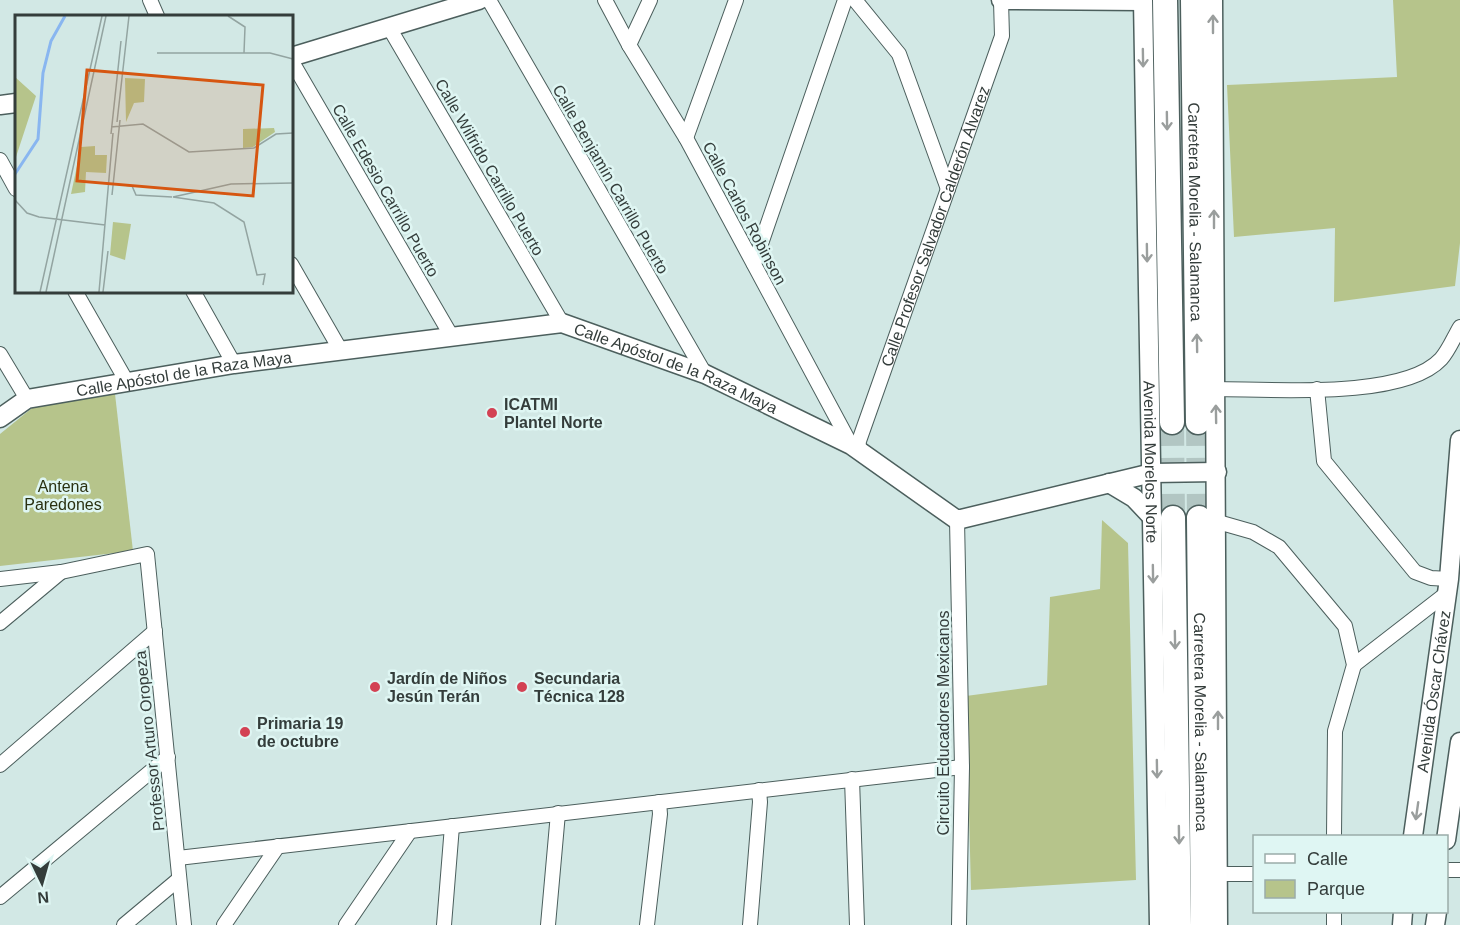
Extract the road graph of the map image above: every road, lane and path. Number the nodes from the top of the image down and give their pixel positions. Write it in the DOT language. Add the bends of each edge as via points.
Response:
graph roads {
  1 [pos="150,0"];
  2 [pos="478,0"];
  3 [pos="489,0"];
  4 [pos="605,0"];
  5 [pos="650,0"];
  6 [pos="736,0"];
  7 [pos="845,0"];
  8 [pos="855,0"];
  9 [pos="1001,0"];
  10 [pos="1150,0"];
  11 [pos="1193,0"];
  12 [pos="1213,0"];
  13 [pos="157,15"];
  14 [pos="390,29"];
  15 [pos="629,45"];
  16 [pos="292,58"];
  17 [pos="292,60"];
  18 [pos="15,103"];
  19 [pos="0,105"];
  20 [pos="686,138"];
  21 [pos="0,160"];
  22 [pos="15,187"];
  23 [pos="948,189"];
  24 [pos="754,264"];
  25 [pos="292,266"];
  26 [pos="76,292"];
  27 [pos="194,292"];
  28 [pos="562,323"];
  29 [pos="1460,327"];
  30 [pos="452,337"];
  31 [pos="341,351"];
  32 [pos="0,354"];
  33 [pos="234,364"];
  34 [pos="705,374"];
  35 [pos="127,382"];
  36 [pos="1215,389"];
  37 [pos="1317,389"];
  38 [pos="27,399"];
  39 [pos="0,418"];
  40 [pos="1172,422"];
  41 [pos="1198,422"];
  42 [pos="1460,440"];
  43 [pos="855,448"];
  44 [pos="1216,472"];
  45 [pos="1152,473"];
  46 [pos="1109,483"];
  47 [pos="1163,518"];
  48 [pos="957,520"];
  49 [pos="1208,520"];
  50 [pos="61,572"];
  51 [pos="0,579"];
  52 [pos="1448,586"];
  53 [pos="0,623"];
  54 [pos="155,632"];
  55 [pos="1354,665"];
  56 [pos="1460,742"];
  57 [pos="168,757"];
  58 [pos="0,765"];
  59 [pos="962,766"];
  60 [pos="852,779"];
  61 [pos="759,790"];
  62 [pos="659,802"];
  63 [pos="558,813"];
  64 [pos="452,826"];
  65 [pos="410,831"];
  66 [pos="1334,835"];
  67 [pos="1413,835"];
  68 [pos="1447,835"];
  69 [pos="278,846"];
  70 [pos="178,858"];
  71 [pos="1218,874"];
  72 [pos="1253,874"];
  73 [pos="179,879"];
  74 [pos="0,897"];
  75 [pos="124,925"];
  76 [pos="184,925"];
  77 [pos="224,925"];
  78 [pos="346,925"];
  79 [pos="444,925"];
  80 [pos="548,925"];
  81 [pos="648,925"];
  82 [pos="750,925"];
  83 [pos="857,925"];
  84 [pos="958,925"];
  85 [pos="1159,925"];
  86 [pos="1179,925"];
  87 [pos="1203,925"];
  88 [pos="1218,925"];
  1 -- 13 [label="street"];
  2 -- 14 [label="street"];
  3 -- 34 [label="street, Calle Benjamín Carrillo Puerto"];
  4 -- 15 [label="street, Calle Carlos Robinson"];
  5 -- 15 [label="street"];
  6 -- 20 [label="street"];
  7 -- 24 [label="street"];
  8 -- 23 [label="street" via="899,54"];
  9 -- 10 [label="street"];
  9 -- 23 [label="street, Calle Profesor Salvador Calderón Álvarez" via="1002,36"];
  10 -- 40 [label="highway, Carretera Morelia - Salamanca, one-way"];
  10 -- 45 [label="street, Avenida Morelos Norte, one-way"];
  41 -- 11 [label="highway, Carretera Morelia - Salamanca, one-way"];
  36 -- 12 [label="street, one-way"];
  14 -- 16 [label="street"];
  14 -- 28 [label="street, Calle Wilfrido Carrillo Puerto"];
  15 -- 20 [label="street, Calle Carlos Robinson"];
  17 -- 30 [label="street, Calle Edesio Carrillo Puerto"];
  18 -- 19 [label="street"];
  20 -- 24 [label="street, Calle Carlos Robinson"];
  21 -- 22 [label="street"];
  23 -- 43 [label="street, Calle Profesor Salvador Calderón Álvarez"];
  24 -- 43 [label="street, Calle Carlos Robinson"];
  25 -- 31 [label="street"];
  26 -- 35 [label="street"];
  27 -- 33 [label="street"];
  28 -- 30 [label="street, Calle Apóstol de la Raza Maya"];
  28 -- 34 [label="street, Calle Apóstol de la Raza Maya"];
  29 -- 37 [label="street" via="1441,359 1416,376 1387,384"];
  30 -- 31 [label="street, Calle Apóstol de la Raza Maya"];
  31 -- 33 [label="street, Calle Apóstol de la Raza Maya"];
  32 -- 38 [label="street"];
  33 -- 35 [label="street, Calle Apóstol de la Raza Maya"];
  34 -- 43 [label="street, Calle Apóstol de la Raza Maya"];
  35 -- 38 [label="street, Calle Apóstol de la Raza Maya"];
  36 -- 37 [label="street"];
  44 -- 36 [label="street, one-way"];
  37 -- 52 [label="street" via="1324,461 1415,572"];
  38 -- 39 [label="street, Calle Apóstol de la Raza Maya"];
  42 -- 52 [label="street, Avenida Óscar Chávez"];
  43 -- 48 [label="street, Calle Apóstol de la Raza Maya"];
  44 -- 45 [label="street"];
  44 -- 49 [label="street"];
  45 -- 46 [label="street"];
  45 -- 47 [label="street, Avenida Morelos Norte"];
  46 -- 47 [label="street"];
  46 -- 48 [label="street"];
  47 -- 85 [label="street, Avenida Morelos Norte, one-way"];
  47 -- 86 [label="highway, Carretera Morelia - Salamanca, one-way"];
  48 -- 59 [label="street, Circuito Educadores Mexicanos"];
  49 -- 55 [label="street" via="1253,532 1279,547 1345,626"];
  71 -- 49 [label="street, one-way"];
  49 -- 87 [label="highway, Carretera Morelia - Salamanca"];
  50 -- 51 [label="street"];
  50 -- 53 [label="street"];
  50 -- 54 [label="street, Professor Arturo Oropeza" via="147,554"];
  52 -- 55 [label="street"];
  52 -- 67 [label="street, Avenida Óscar Chávez, one-way"];
  54 -- 57 [label="street, Professor Arturo Oropeza"];
  54 -- 58 [label="street"];
  55 -- 66 [label="street" via="1335,731"];
  56 -- 68 [label="street, Avenida Óscar Chávez"];
  57 -- 70 [label="street, Professor Arturo Oropeza"];
  57 -- 74 [label="street"];
  59 -- 60 [label="street"];
  59 -- 84 [label="street, Circuito Educadores Mexicanos"];
  60 -- 61 [label="street"];
  60 -- 83 [label="street"];
  61 -- 62 [label="street"];
  61 -- 82 [label="street"];
  62 -- 63 [label="street"];
  62 -- 81 [label="street"];
  63 -- 64 [label="street"];
  63 -- 80 [label="street"];
  64 -- 65 [label="street"];
  64 -- 79 [label="street"];
  65 -- 69 [label="street"];
  65 -- 78 [label="street"];
  69 -- 70 [label="street"];
  69 -- 77 [label="street"];
  70 -- 73 [label="street, Professor Arturo Oropeza"];
  71 -- 72 [label="street"];
  71 -- 88 [label="street"];
  73 -- 75 [label="street"];
  73 -- 76 [label="street, Professor Arturo Oropeza"];
}
